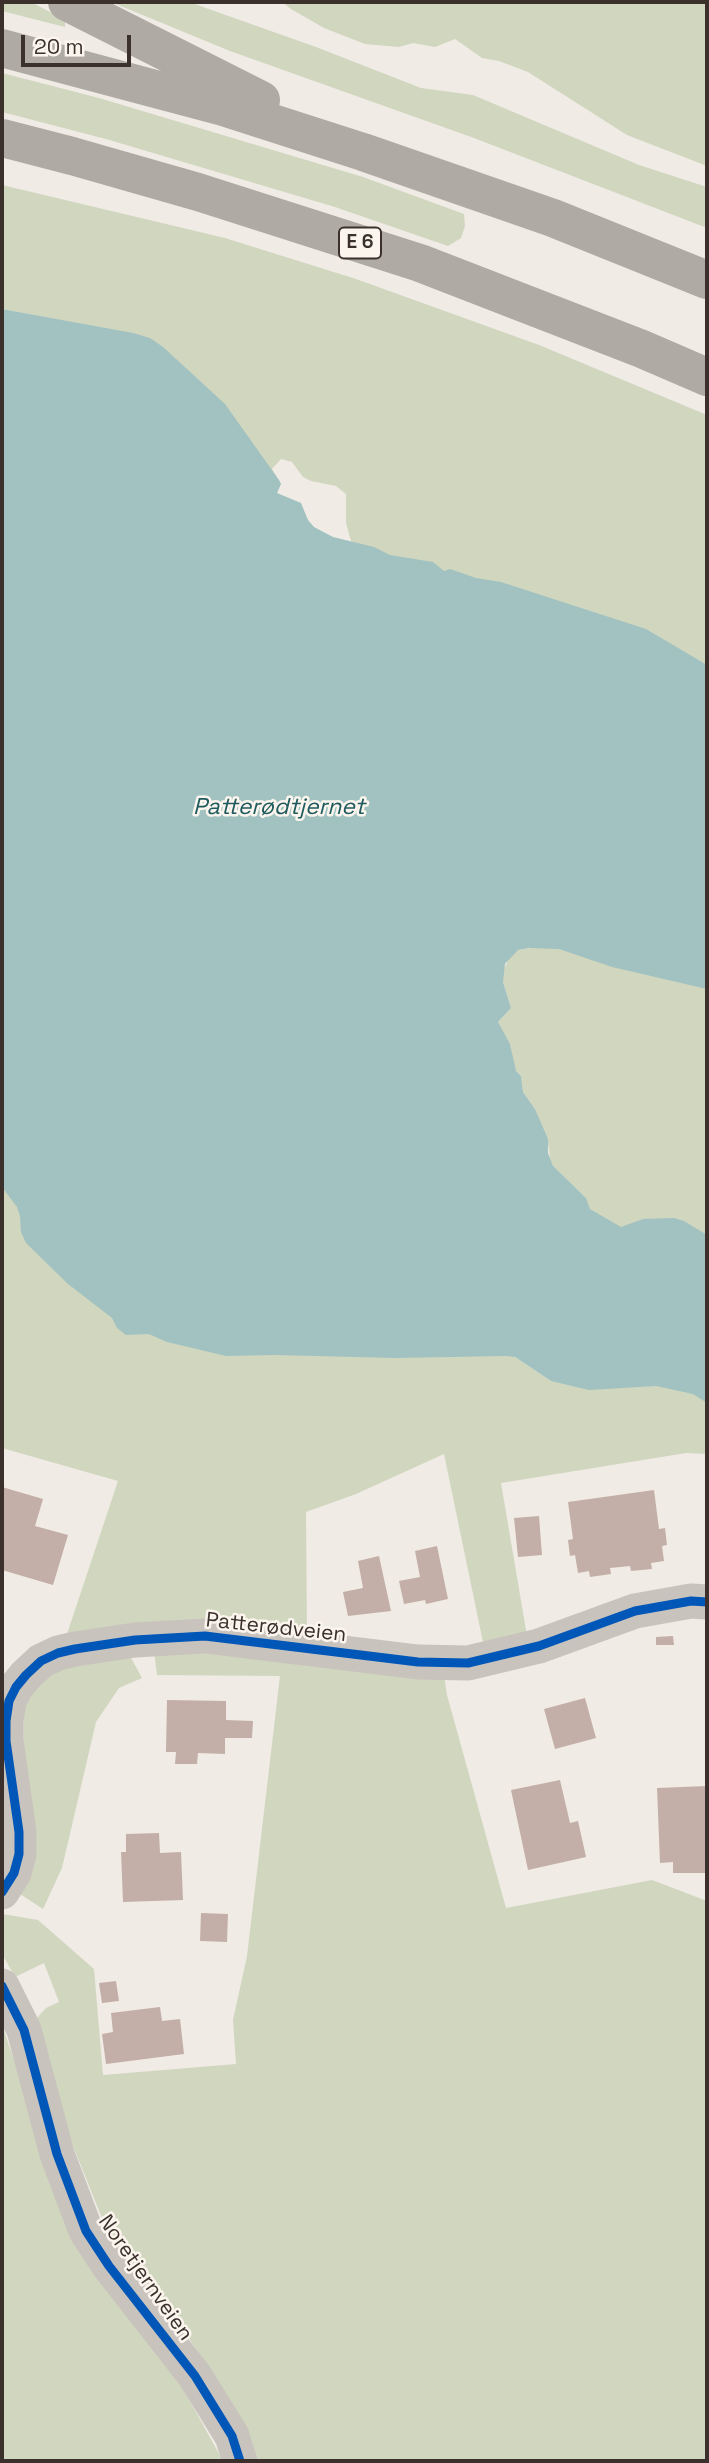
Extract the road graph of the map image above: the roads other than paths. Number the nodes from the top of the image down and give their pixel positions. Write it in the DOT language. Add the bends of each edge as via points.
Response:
graph roads {
  1 [pos="67,2"];
  2 [pos="2,48"];
  3 [pos="2,138"];
  4 [pos="363,152"];
  5 [pos="707,280"];
  6 [pos="707,377"];
  7 [pos="707,1602"];
  8 [pos="2,1892"];
  9 [pos="2,1986"];
  10 [pos="240,2461"];
  1 -- 4 [label="highway"];
  2 -- 4 [label="highway" via="223,107"];
  3 -- 6 [label="highway, E 6" via="198,192 420,263"];
  4 -- 5 [label="highway" via="553,218"];
  7 -- 8 [label="street, Patterødveien" via="635,1611 539,1646 468,1663 418,1662 205,1636 141,1639 58,1653 26,1675 9,1701 6,1741 19,1854"];
  9 -- 10 [label="street, Noretjernveien" via="24,2030 57,2154 86,2231 195,2376 232,2436"];
}
